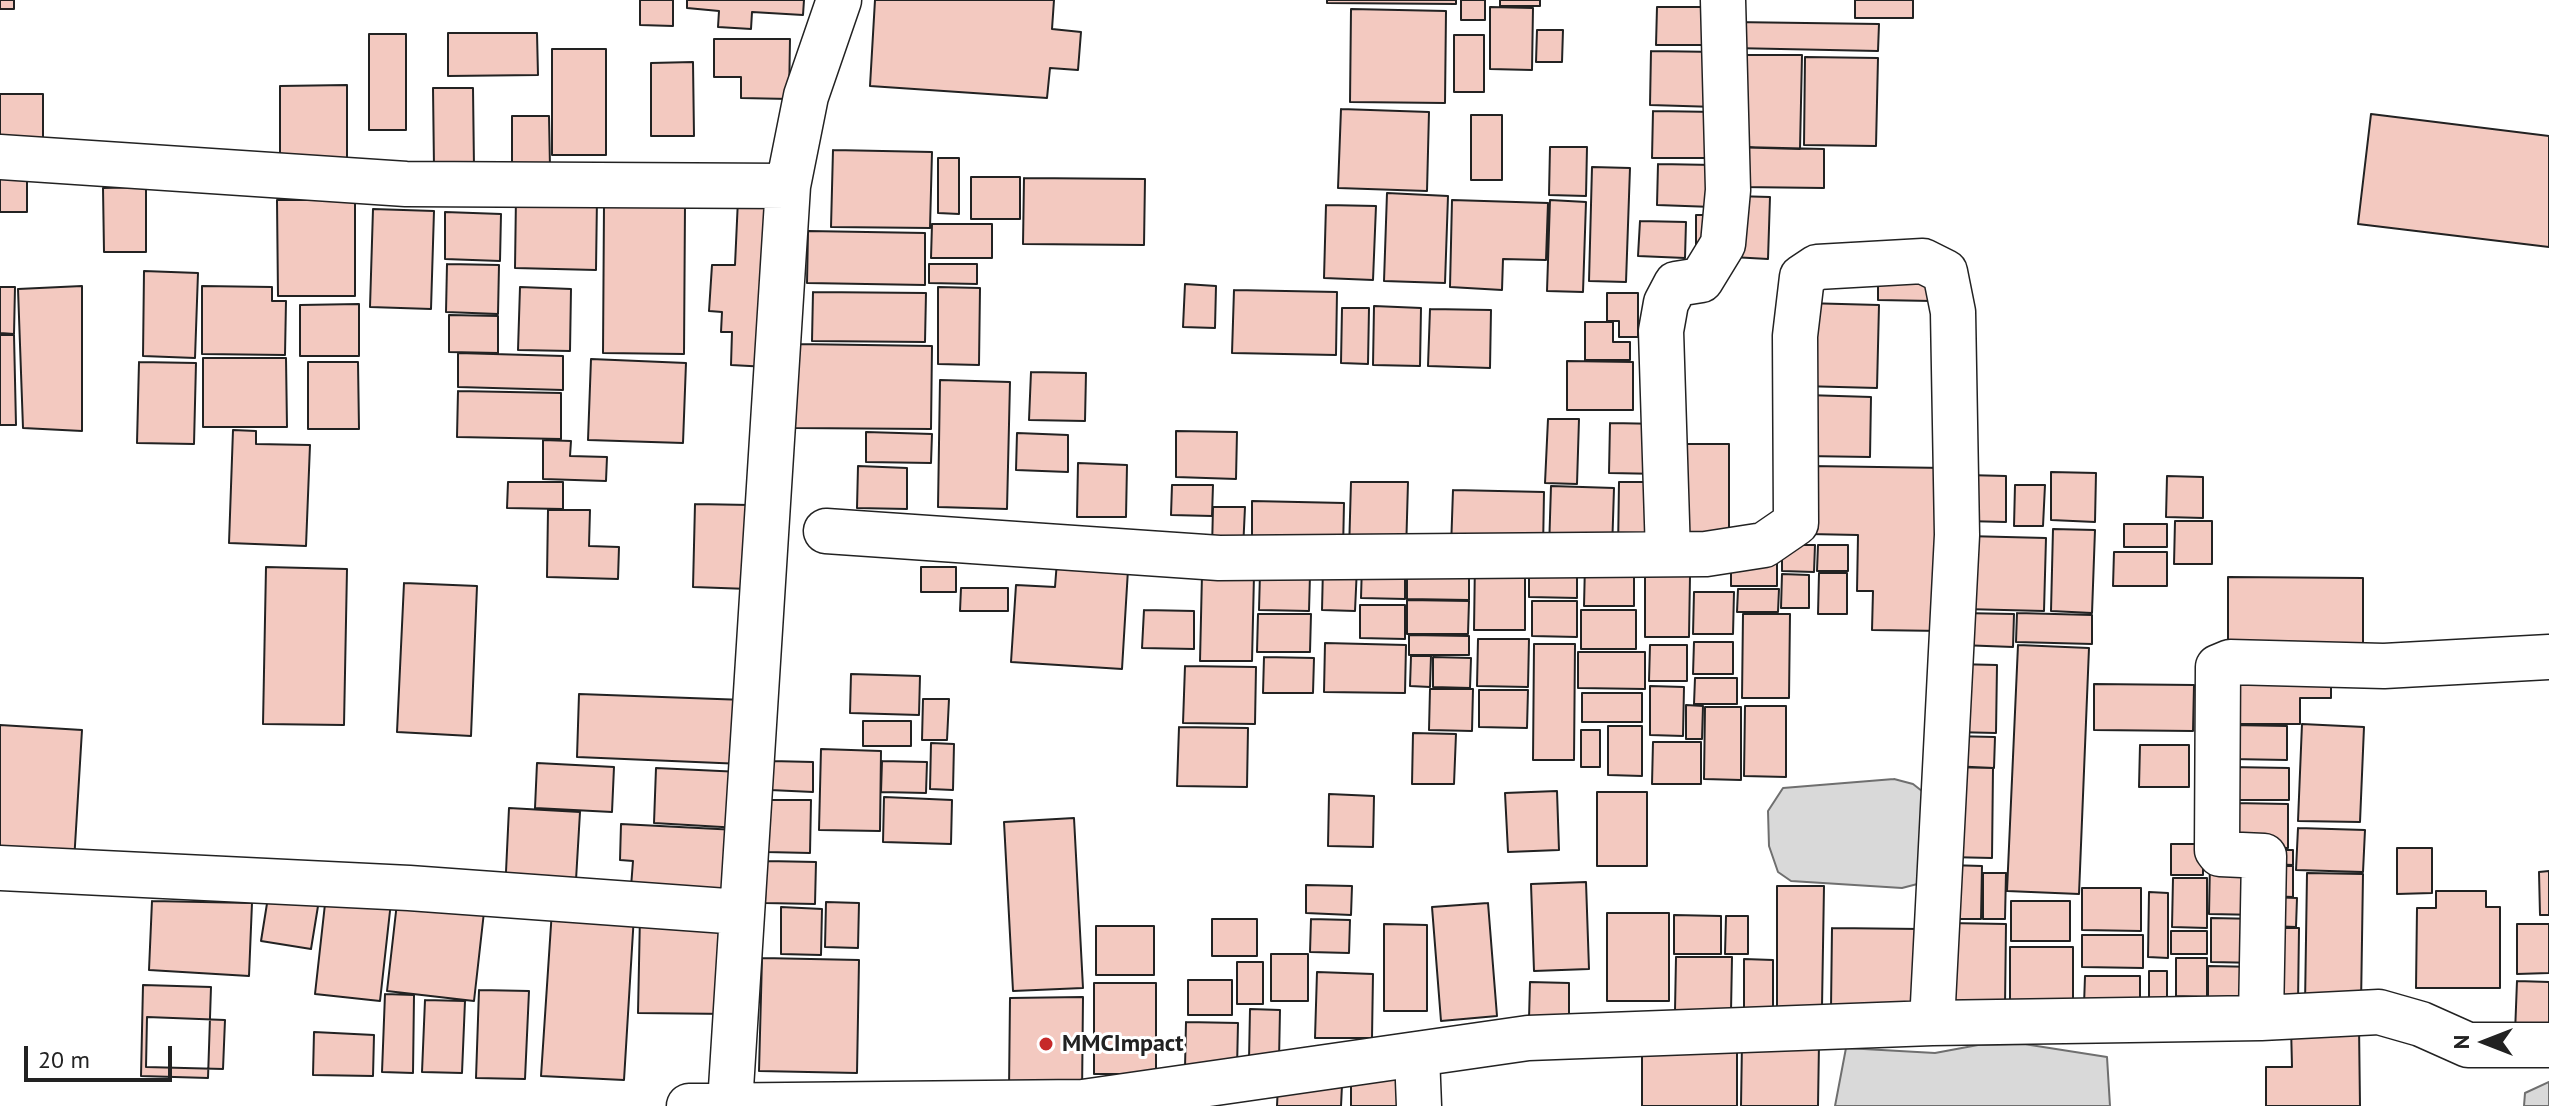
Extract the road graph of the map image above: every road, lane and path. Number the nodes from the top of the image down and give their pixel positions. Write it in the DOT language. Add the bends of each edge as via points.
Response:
graph roads {
  1 [pos="839,0"];
  2 [pos="1723,0"];
  3 [pos="0,157"];
  4 [pos="788,186"];
  5 [pos="826,531"];
  6 [pos="1668,554"];
  7 [pos="2549,657"];
  8 [pos="0,868"];
  9 [pos="740,912"];
  10 [pos="2261,1018"];
  11 [pos="1932,1023"];
  12 [pos="2549,1045"];
  13 [pos="1417,1055"];
  14 [pos="710,1105"];
  15 [pos="1419,1106"];
  1 -- 4 [label="street" via="806,96"];
  2 -- 6 [label="street" via="1728,190 1723,244 1701,280 1676,284 1661,331"];
  3 -- 4 [label="street" via="406,184"];
  4 -- 9 [label="street"];
  5 -- 6 [label="street" via="1219,558"];
  6 -- 11 [label="street" via="1764,545 1796,523 1795,336 1802,277 1817,267 1901,259 1923,261 1945,272 1953,312 1957,535"];
  7 -- 10 [label="street" via="2384,666 2230,662 2218,667 2217,850 2264,856"];
  8 -- 9 [label="street" via="409,888"];
  9 -- 14 [label="street"];
  10 -- 11 [label="street"];
  10 -- 12 [label="street" via="2379,1012 2468,1045"];
  11 -- 13 [label="street" via="1528,1038"];
  13 -- 14 [label="street" via="1083,1102"];
  13 -- 15 [label="street"];
}
